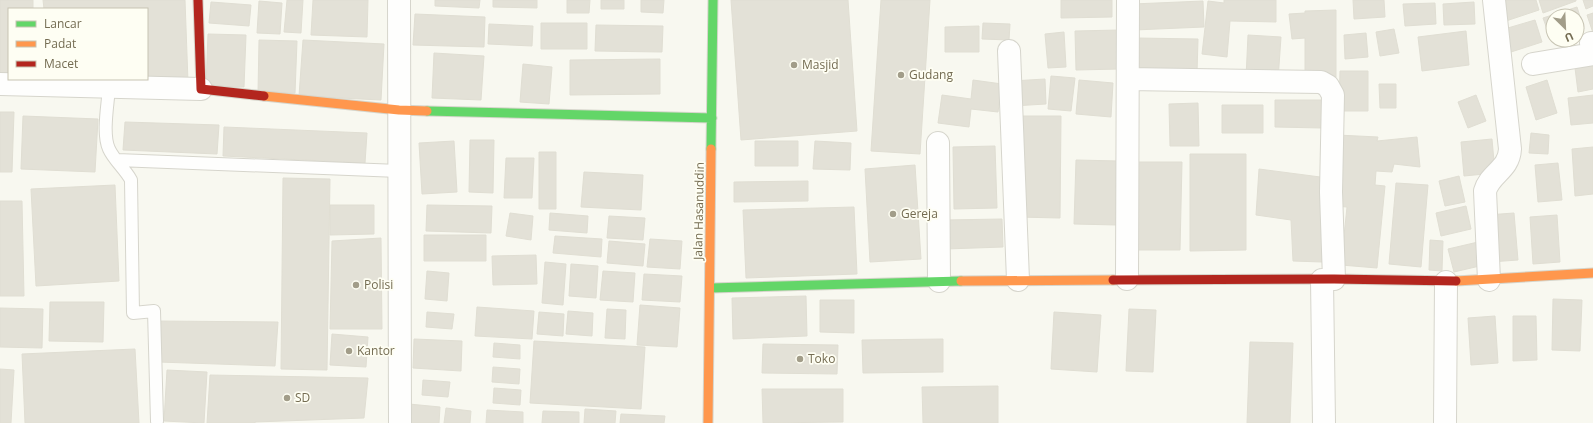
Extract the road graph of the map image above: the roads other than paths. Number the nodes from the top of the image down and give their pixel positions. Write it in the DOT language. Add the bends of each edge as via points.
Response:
graph roads {
  1 [pos="198,0"];
  2 [pos="399,0"];
  3 [pos="713,0"];
  4 [pos="1128,0"];
  5 [pos="1494,0"];
  6 [pos="1593,43"];
  7 [pos="1009,51"];
  8 [pos="1533,64"];
  9 [pos="1128,79"];
  10 [pos="0,84"];
  11 [pos="109,87"];
  12 [pos="201,89"];
  13 [pos="399,110"];
  14 [pos="712,118"];
  15 [pos="938,143"];
  16 [pos="117,160"];
  17 [pos="399,171"];
  18 [pos="1593,273"];
  19 [pos="1127,279"];
  20 [pos="1328,279"];
  21 [pos="1018,280"];
  22 [pos="1489,280"];
  23 [pos="938,281"];
  24 [pos="1446,282"];
  25 [pos="710,288"];
  26 [pos="158,421"];
  27 [pos="400,423"];
  28 [pos="708,423"];
  29 [pos="1324,423"];
  30 [pos="1445,423"];
  1 -- 12 [label="main road"];
  2 -- 13 [label="street"];
  3 -- 14 [label="main road, Jalan Hasanuddin"];
  4 -- 9 [label="street"];
  5 -- 22 [label="street" via="1510,157 1487,184 1485,191"];
  6 -- 8 [label="street" via="1593,54"];
  7 -- 21 [label="street"];
  9 -- 19 [label="street"];
  9 -- 20 [label="street" via="1321,82 1328,86 1333,95"];
  10 -- 11 [label="street"];
  11 -- 12 [label="street"];
  11 -- 16 [label="lane" via="106,135 109,149"];
  12 -- 13 [label="main road"];
  13 -- 14 [label="main road"];
  13 -- 17 [label="street"];
  14 -- 25 [label="main road, Jalan Hasanuddin"];
  15 -- 23 [label="street"];
  16 -- 17 [label="lane"];
  16 -- 26 [label="lane" via="131,180 134,313 154,311"];
  17 -- 27 [label="street"];
  18 -- 22 [label="main road"];
  19 -- 20 [label="main road"];
  19 -- 21 [label="main road"];
  20 -- 24 [label="main road"];
  20 -- 29 [label="street"];
  21 -- 23 [label="main road"];
  22 -- 24 [label="main road"];
  23 -- 25 [label="main road"];
  24 -- 30 [label="street"];
  25 -- 28 [label="main road, Jalan Hasanuddin"];
}
